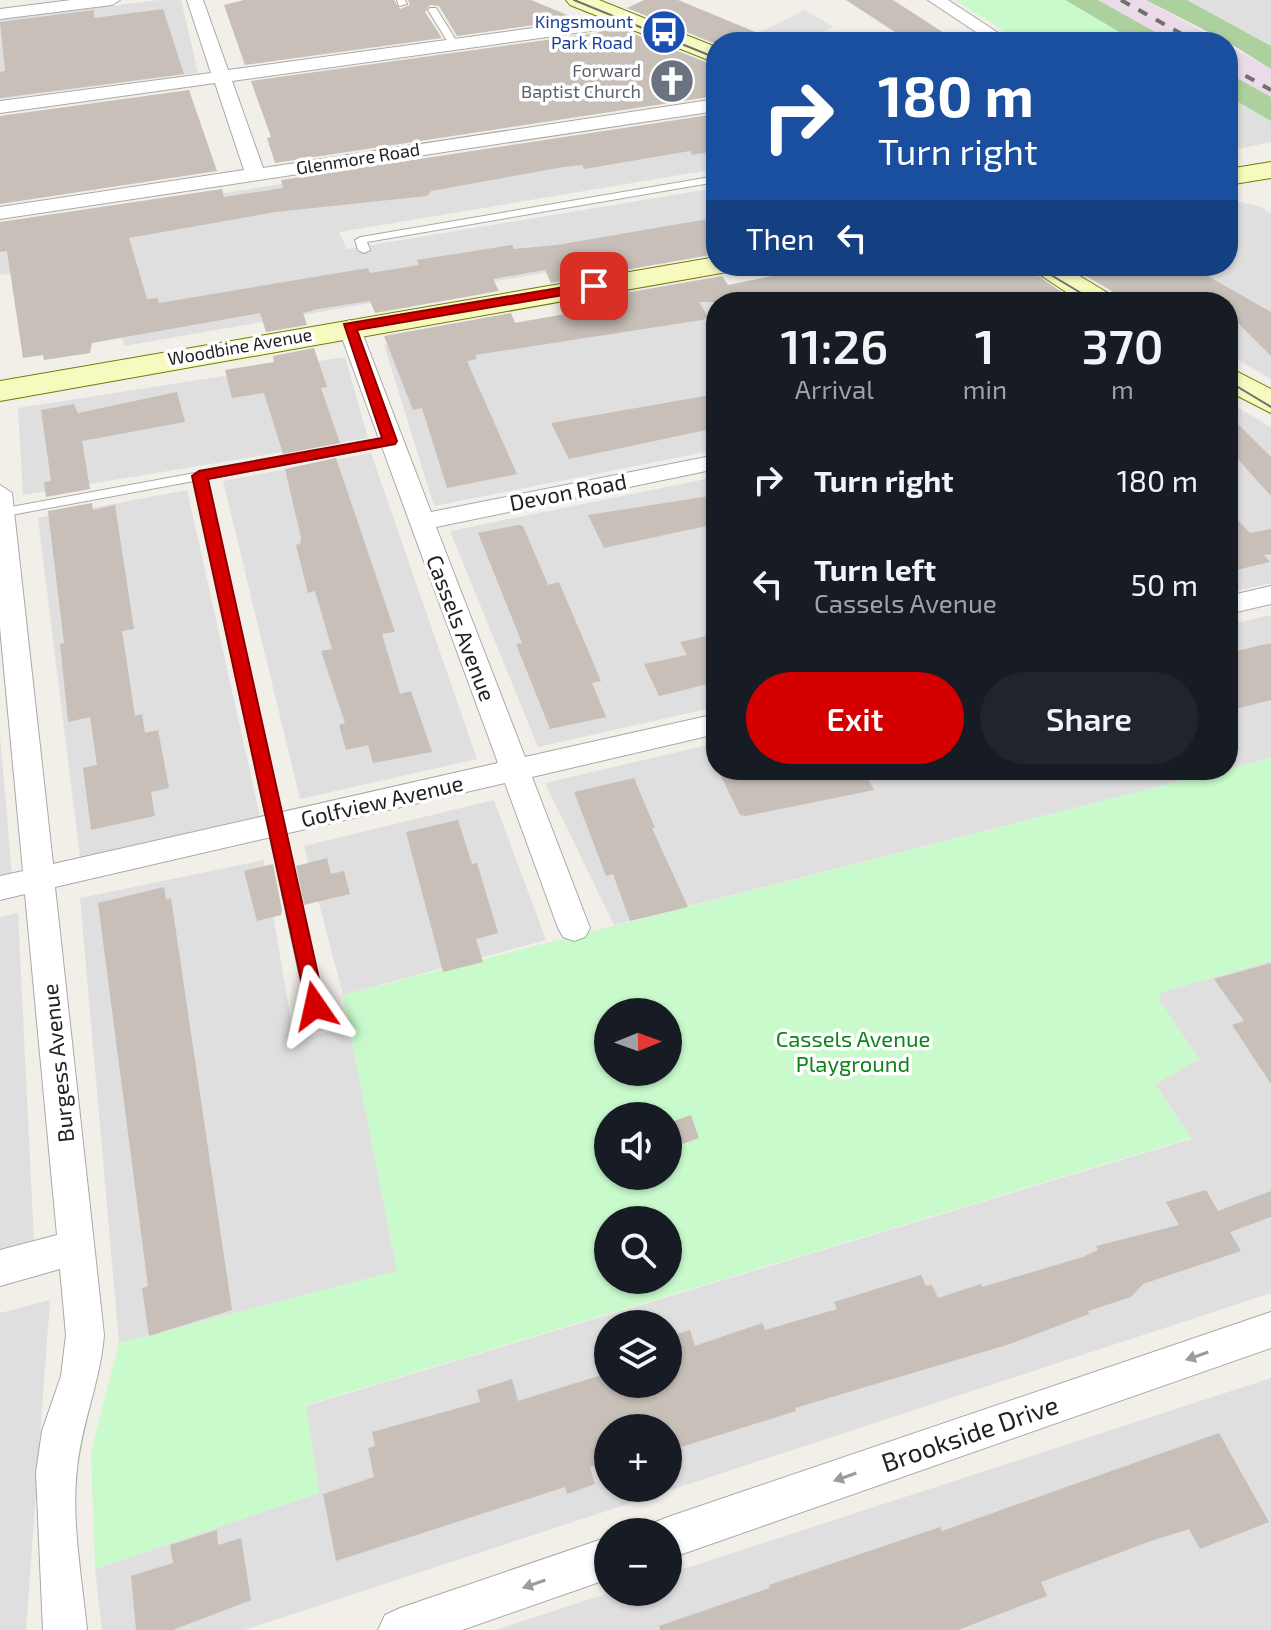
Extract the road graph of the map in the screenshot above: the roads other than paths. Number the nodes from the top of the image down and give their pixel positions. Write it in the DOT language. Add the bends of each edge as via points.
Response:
graph roads {
  1 [pos="112,0"];
  2 [pos="195,0"];
  3 [pos="936,0"];
  4 [pos="600,5"];
  5 [pos="433,10"];
  6 [pos="0,14"];
  7 [pos="987,32"];
  8 [pos="454,45"];
  9 [pos="706,52"];
  10 [pos="223,77"];
  11 [pos="706,106"];
  12 [pos="0,107"];
  13 [pos="1271,170"];
  14 [pos="255,174"];
  15 [pos="1238,175"];
  16 [pos="706,181"];
  17 [pos="0,213"];
  18 [pos="364,250"];
  19 [pos="706,268"];
  20 [pos="1059,276"];
  21 [pos="1085,292"];
  22 [pos="349,327"];
  23 [pos="1238,383"];
  24 [pos="0,391"];
  25 [pos="1271,403"];
  26 [pos="390,441"];
  27 [pos="706,464"];
  28 [pos="199,476"];
  29 [pos="0,493"];
  30 [pos="0,512"];
  31 [pos="421,522"];
  32 [pos="1271,595"];
  33 [pos="1238,603"];
  34 [pos="706,726"];
  35 [pos="515,771"];
  36 [pos="277,825"];
  37 [pos="39,877"];
  38 [pos="0,888"];
  39 [pos="574,928"];
  40 [pos="315,1006"];
  41 [pos="78,1247"];
  42 [pos="0,1268"];
  43 [pos="1271,1330"];
  44 [pos="682,1533"];
  45 [pos="594,1563"];
  46 [pos="65,1630"];
  47 [pos="400,1630"];
  1 -- 6 [label="street"];
  2 -- 10 [label="street"];
  3 -- 7 [label="street"];
  4 -- 8 [label="street" via="597,25"];
  4 -- 9 [label="main road"];
  5 -- 8 [label="lane"];
  8 -- 10 [label="street"];
  10 -- 12 [label="street"];
  10 -- 14 [label="street"];
  11 -- 14 [label="street, Glenmore Road"];
  13 -- 15 [label="main road"];
  14 -- 17 [label="street, Glenmore Road"];
  16 -- 18 [label="lane" via="361,240"];
  19 -- 22 [label="main road, Woodbine Avenue"];
  20 -- 21 [label="main road"];
  22 -- 24 [label="main road, Woodbine Avenue"];
  22 -- 26 [label="street, Cassels Avenue"];
  23 -- 25 [label="main road"];
  26 -- 28 [label="lane"];
  26 -- 31 [label="street, Cassels Avenue"];
  27 -- 31 [label="street, Devon Road"];
  28 -- 30 [label="lane"];
  28 -- 36 [label="lane"];
  29 -- 30 [label="street, Burgess Avenue"];
  30 -- 37 [label="street, Burgess Avenue"];
  31 -- 35 [label="street, Cassels Avenue"];
  32 -- 33 [label="street"];
  34 -- 35 [label="street, Golfview Avenue"];
  35 -- 36 [label="street, Golfview Avenue"];
  35 -- 39 [label="street, Cassels Avenue"];
  36 -- 37 [label="street, Golfview Avenue"];
  36 -- 40 [label="lane"];
  37 -- 38 [label="street, Golfview Avenue"];
  37 -- 41 [label="street, Burgess Avenue"];
  41 -- 42 [label="street"];
  41 -- 46 [label="street, Burgess Avenue" via="85,1335 81,1376 62,1431 56,1473"];
  43 -- 44 [label="street, Brookside Drive, one-way"];
  45 -- 47 [label="street, one-way"];
}
